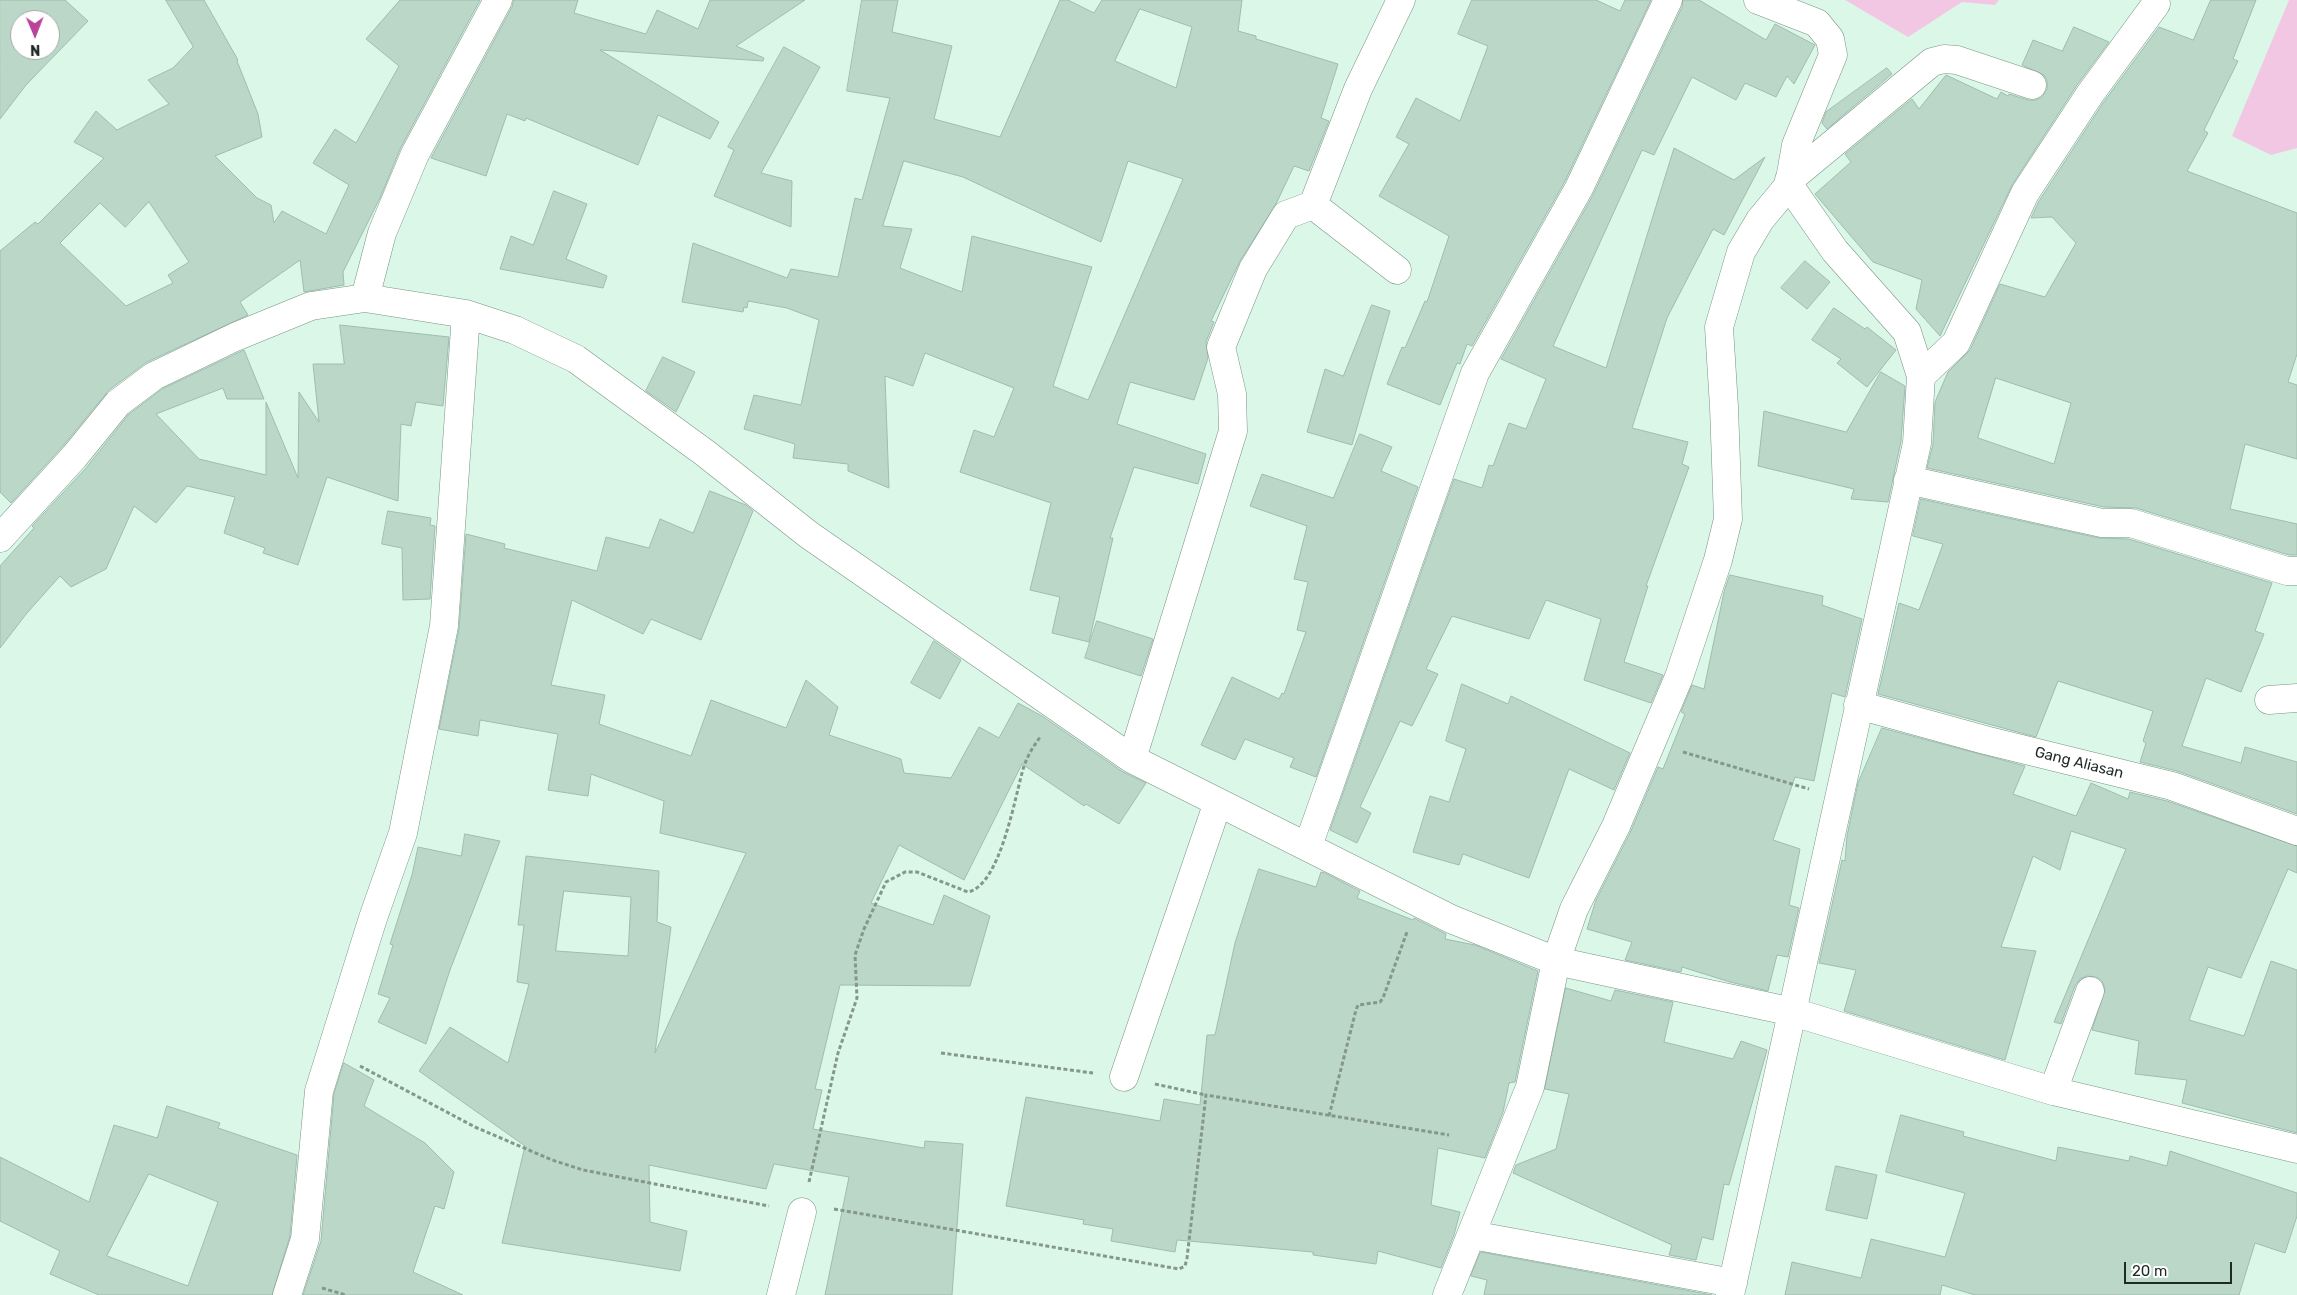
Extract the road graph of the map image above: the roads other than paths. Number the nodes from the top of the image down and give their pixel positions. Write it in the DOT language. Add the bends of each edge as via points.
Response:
graph roads {
  1 [pos="498,0"];
  2 [pos="1401,0"];
  3 [pos="1668,0"];
  4 [pos="1758,0"];
  5 [pos="2156,4"];
  6 [pos="2032,85"];
  7 [pos="1791,187"];
  8 [pos="1313,205"];
  9 [pos="1397,270"];
  10 [pos="365,298"];
  11 [pos="466,314"];
  12 [pos="1921,376"];
  13 [pos="1908,480"];
  14 [pos="0,538"];
  15 [pos="2297,570"];
  16 [pos="2297,698"];
  17 [pos="2269,700"];
  18 [pos="1858,705"];
  19 [pos="1132,759"];
  20 [pos="1218,802"];
  21 [pos="2297,831"];
  22 [pos="1308,846"];
  23 [pos="1556,961"];
  24 [pos="2090,991"];
  25 [pos="1790,1024"];
  26 [pos="1124,1077"];
  27 [pos="2053,1091"];
  28 [pos="2297,1148"];
  29 [pos="802,1212"];
  30 [pos="1472,1235"];
  31 [pos="1731,1289"];
  32 [pos="286,1295"];
  33 [pos="781,1295"];
  34 [pos="1447,1295"];
  1 -- 10 [label="street" via="415,154 382,233"];
  2 -- 8 [label="street" via="1358,89"];
  3 -- 22 [label="street" via="1579,188 1475,373"];
  4 -- 7 [label="street" via="1817,23 1830,39 1832,47 1833,55 1796,145"];
  5 -- 12 [label="street" via="2090,94 2025,193 1956,343"];
  6 -- 7 [label="street" via="1957,60 1932,62"];
  7 -- 12 [label="street" via="1835,251 1907,332"];
  7 -- 23 [label="street" via="1760,220 1741,252 1719,327 1728,519 1718,560 1679,677 1616,826 1574,909"];
  8 -- 9 [label="street"];
  8 -- 19 [label="street" via="1286,215 1253,269 1221,348 1232,394 1233,431"];
  10 -- 11 [label="street"];
  10 -- 14 [label="street" via="312,306 235,337 154,376 118,403"];
  11 -- 19 [label="street" via="515,330 576,359 705,453 809,535"];
  11 -- 32 [label="street" via="444,626 403,833 319,1091 305,1239"];
  12 -- 13 [label="street" via="1917,443"];
  13 -- 15 [label="street" via="2102,523 2131,523 2287,570"];
  13 -- 18 [label="street"];
  16 -- 17 [label="street"];
  18 -- 21 [label="street, Gang Aliasan" via="2172,786"];
  18 -- 25 [label="street"];
  19 -- 20 [label="street"];
  20 -- 22 [label="street"];
  20 -- 26 [label="street"];
  22 -- 23 [label="street" via="1451,919"];
  23 -- 25 [label="street"];
  23 -- 30 [label="street" via="1530,1087"];
  24 -- 27 [label="street"];
  25 -- 27 [label="street"];
  25 -- 31 [label="street"];
  27 -- 28 [label="street"];
  29 -- 33 [label="street"];
  30 -- 31 [label="street"];
  30 -- 34 [label="street"];
}
